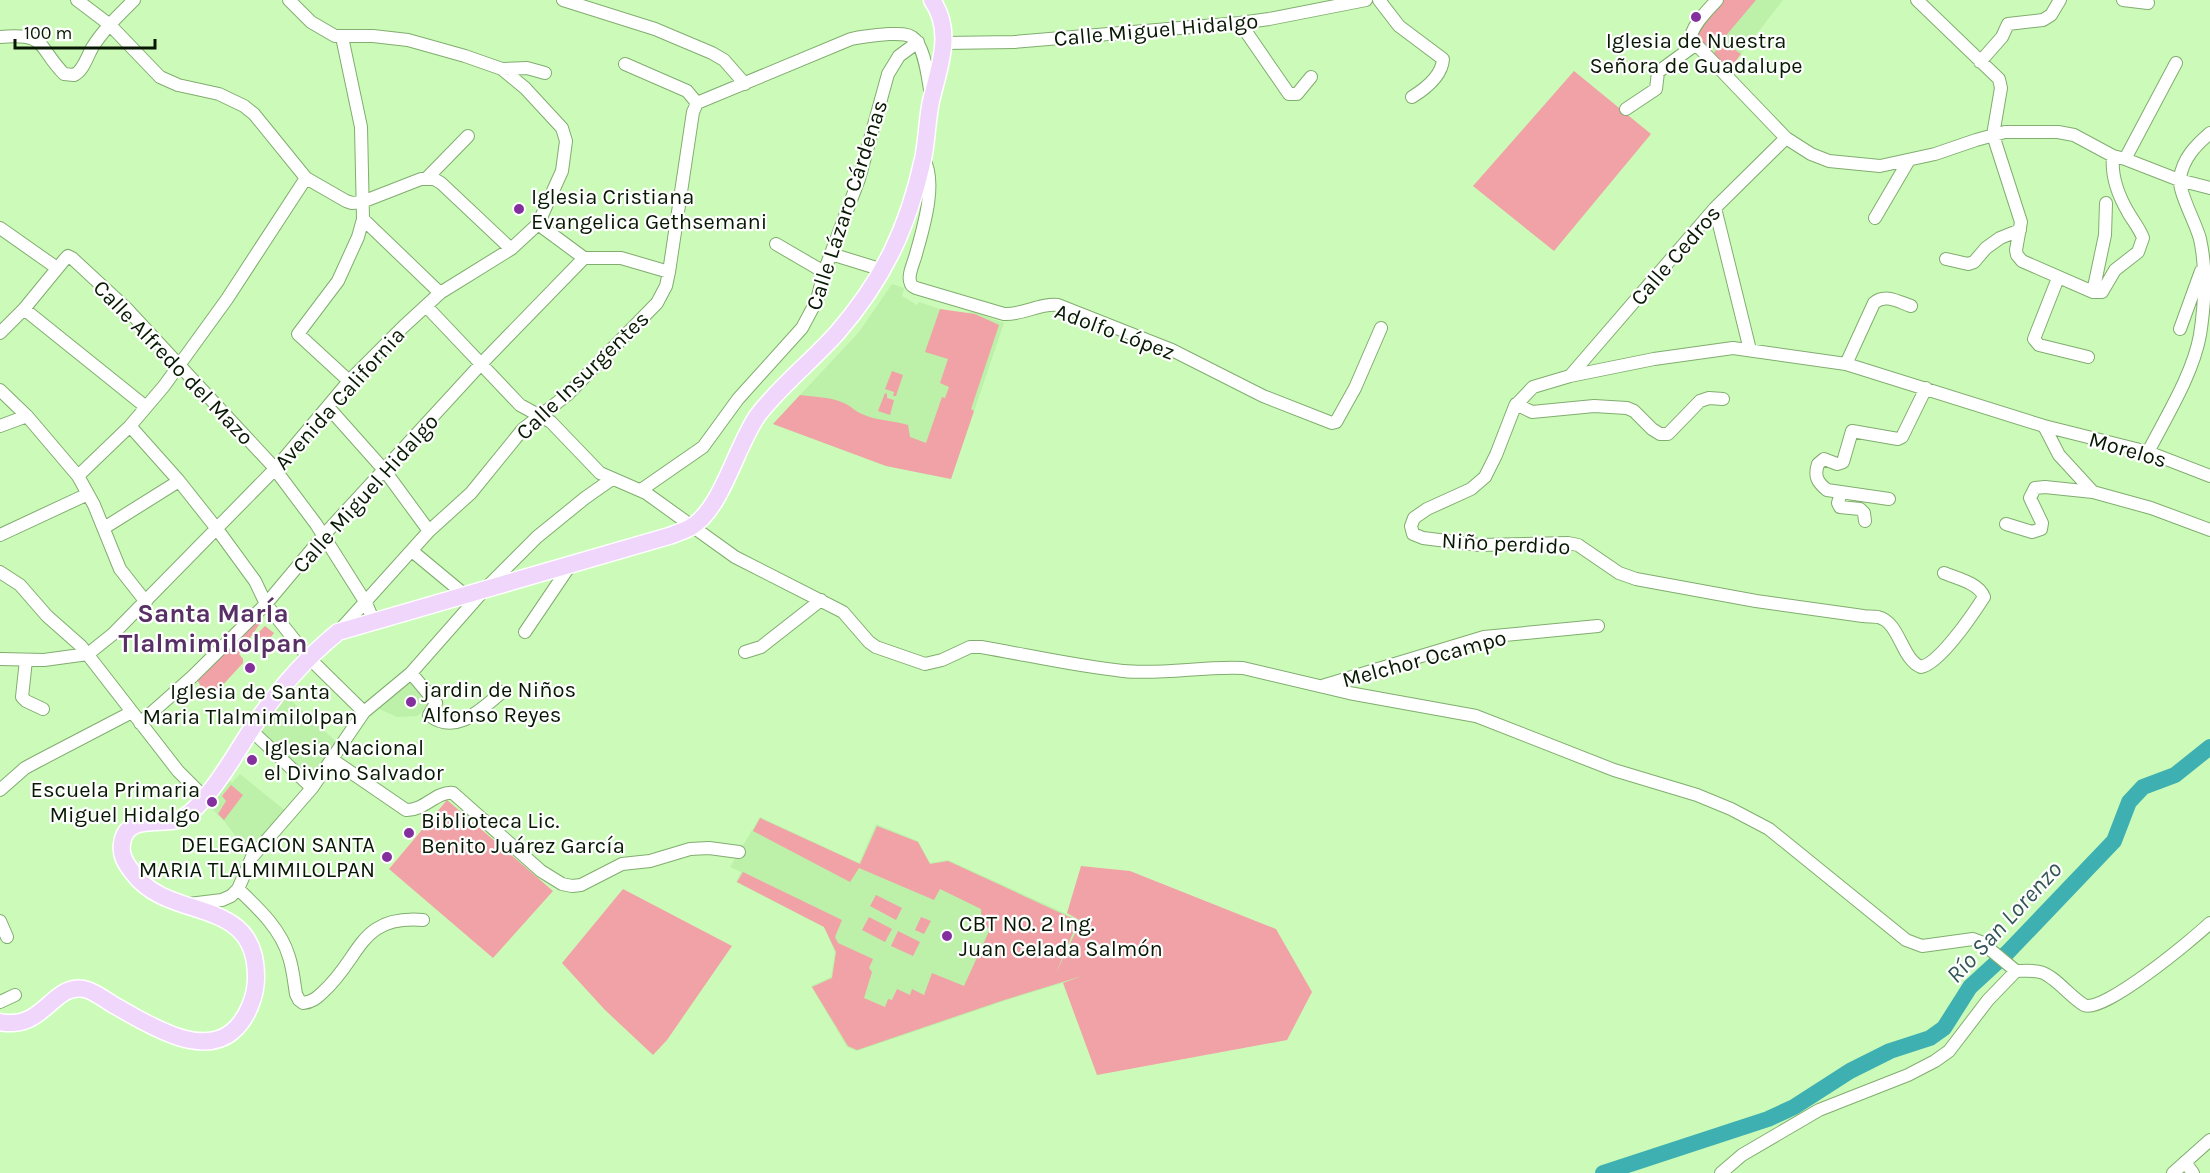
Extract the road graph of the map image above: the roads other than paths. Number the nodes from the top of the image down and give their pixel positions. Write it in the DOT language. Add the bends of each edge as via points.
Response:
graph roads {
  1 [pos="77,0"];
  2 [pos="134,0"];
  3 [pos="289,0"];
  4 [pos="563,0"];
  5 [pos="932,0"];
  6 [pos="1366,0"];
  7 [pos="1379,0"];
  8 [pos="1717,0"];
  9 [pos="1917,0"];
  10 [pos="2060,0"];
  11 [pos="2123,0"];
  12 [pos="2148,3"];
  13 [pos="1240,23"];
  14 [pos="110,24"];
  15 [pos="0,37"];
  16 [pos="342,37"];
  17 [pos="918,42"];
  18 [pos="1693,42"];
  19 [pos="944,43"];
  20 [pos="1980,63"];
  21 [pos="2176,63"];
  22 [pos="625,64"];
  23 [pos="502,69"];
  24 [pos="545,73"];
  25 [pos="1311,77"];
  26 [pos="745,84"];
  27 [pos="1412,97"];
  28 [pos="932,100"];
  29 [pos="697,103"];
  30 [pos="1626,109"];
  31 [pos="2210,133"];
  32 [pos="1993,135"];
  33 [pos="468,136"];
  34 [pos="1786,138"];
  35 [pos="2119,157"];
  36 [pos="923,158"];
  37 [pos="1909,160"];
  38 [pos="306,178"];
  39 [pos="427,178"];
  40 [pos="2180,180"];
  41 [pos="2210,188"];
  42 [pos="362,202"];
  43 [pos="2106,203"];
  44 [pos="1714,208"];
  45 [pos="1875,218"];
  46 [pos="363,219"];
  47 [pos="538,224"];
  48 [pos="0,228"];
  49 [pos="2020,230"];
  50 [pos="776,244"];
  51 [pos="510,249"];
  52 [pos="831,254"];
  53 [pos="584,258"];
  54 [pos="1946,259"];
  55 [pos="2204,264"];
  56 [pos="57,268"];
  57 [pos="883,270"];
  58 [pos="669,272"];
  59 [pos="824,272"];
  60 [pos="2058,278"];
  61 [pos="2098,292"];
  62 [pos="440,293"];
  63 [pos="426,306"];
  64 [pos="1911,306"];
  65 [pos="24,309"];
  66 [pos="1381,328"];
  67 [pos="2180,329"];
  68 [pos="0,333"];
  69 [pos="1750,350"];
  70 [pos="2088,357"];
  71 [pos="481,364"];
  72 [pos="1846,364"];
  73 [pos="178,365"];
  74 [pos="1570,376"];
  75 [pos="349,381"];
  76 [pos="1533,387"];
  77 [pos="1926,388"];
  78 [pos="0,390"];
  79 [pos="1723,399"];
  80 [pos="1516,404"];
  81 [pos="146,407"];
  82 [pos="328,407"];
  83 [pos="27,416"];
  84 [pos="539,416"];
  85 [pos="0,426"];
  86 [pos="130,426"];
  87 [pos="2044,426"];
  88 [pos="2148,452"];
  89 [pos="275,469"];
  90 [pos="385,471"];
  91 [pos="78,476"];
  92 [pos="2210,476"];
  93 [pos="612,479"];
  94 [pos="179,481"];
  95 [pos="641,490"];
  96 [pos="1841,492"];
  97 [pos="2093,492"];
  98 [pos="88,495"];
  99 [pos="1889,499"];
  100 [pos="1865,521"];
  101 [pos="2006,524"];
  102 [pos="692,527"];
  103 [pos="104,528"];
  104 [pos="217,529"];
  105 [pos="2210,530"];
  106 [pos="429,531"];
  107 [pos="0,535"];
  108 [pos="323,536"];
  109 [pos="412,551"];
  110 [pos="571,564"];
  111 [pos="0,572"];
  112 [pos="1944,573"];
  113 [pos="484,590"];
  114 [pos="465,595"];
  115 [pos="820,600"];
  116 [pos="146,602"];
  117 [pos="366,603"];
  118 [pos="266,604"];
  119 [pos="374,622"];
  120 [pos="1598,626"];
  121 [pos="338,632"];
  122 [pos="525,632"];
  123 [pos="745,652"];
  124 [pos="88,654"];
  125 [pos="308,657"];
  126 [pos="0,659"];
  127 [pos="26,660"];
  128 [pos="411,673"];
  129 [pos="1321,686"];
  130 [pos="502,692"];
  131 [pos="43,710"];
  132 [pos="132,712"];
  133 [pos="364,712"];
  134 [pos="140,723"];
  135 [pos="251,730"];
  136 [pos="333,760"];
  137 [pos="312,788"];
  138 [pos="0,790"];
  139 [pos="205,798"];
  140 [pos="739,852"];
  141 [pos="238,889"];
  142 [pos="185,905"];
  143 [pos="423,920"];
  144 [pos="0,921"];
  145 [pos="2210,923"];
  146 [pos="6,937"];
  147 [pos="2013,968"];
  148 [pos="15,995"];
  149 [pos="0,1002"];
  150 [pos="0,1022"];
  151 [pos="2210,1140"];
  152 [pos="2185,1162"];
  153 [pos="1721,1173"];
  154 [pos="2173,1173"];
  155 [pos="2193,1173"];
  1 -- 14 [label="street"];
  2 -- 14 [label="street"];
  3 -- 16 [label="street, Avenida California" via="311,21"];
  4 -- 26 [label="street" via="712,52"];
  5 -- 19 [label="main road" via="940,15"];
  6 -- 13 [label="street, Calle Miguel Hidalgo"];
  7 -- 27 [label="street" via="1399,26 1443,59 1431,83"];
  8 -- 18 [label="street" via="1694,28 1690,35"];
  9 -- 20 [label="street"];
  10 -- 20 [label="street" via="2043,20 2008,24"];
  11 -- 12 [label="street"];
  13 -- 19 [label="street, Calle Miguel Hidalgo" via="1014,42"];
  13 -- 25 [label="street" via="1289,94 1297,94"];
  14 -- 15 [label="street" via="80,72 74,75 63,74 34,38"];
  14 -- 38 [label="street" via="160,77 219,94 244,106"];
  16 -- 23 [label="street, Avenida California" via="408,40"];
  16 -- 42 [label="street" via="361,127"];
  17 -- 26 [label="street" via="898,34 851,39"];
  17 -- 28 [label="street"];
  17 -- 52 [label="street, Calle Lázaro Cárdenas" via="899,56 888,74 862,170"];
  18 -- 30 [label="street" via="1658,72 1656,89"];
  18 -- 34 [label="street"];
  19 -- 28 [label="main road"];
  20 -- 32 [label="street" via="1995,73 2000,84"];
  21 -- 35 [label="street"];
  22 -- 29 [label="street" via="687,91"];
  23 -- 24 [label="street" via="527,68"];
  23 -- 47 [label="street, Avenida California" via="525,88 565,134 562,171"];
  26 -- 29 [label="street"];
  28 -- 36 [label="main road"];
  29 -- 58 [label="street, Calle Insurgentes"];
  31 -- 40 [label="street" via="2186,159"];
  32 -- 35 [label="street" via="2058,132 2074,135"];
  32 -- 37 [label="street"];
  32 -- 49 [label="street" via="2021,222"];
  33 -- 39 [label="street"];
  34 -- 37 [label="street" via="1829,160 1880,166"];
  34 -- 44 [label="street, Calle Cedros"];
  35 -- 40 [label="street"];
  35 -- 61 [label="street" via="2112,166 2117,188 2143,238 2138,252 2115,270"];
  36 -- 57 [label="main road" via="905,225"];
  36 -- 66 [label="street, Adolfo López" via="928,169 929,193 909,281 916,288 1004,314 1058,305 1172,350 1263,396 1332,423 1351,396"];
  37 -- 45 [label="street"];
  38 -- 42 [label="street" via="346,201"];
  38 -- 73 [label="street" via="227,299"];
  39 -- 42 [label="street"];
  39 -- 51 [label="street" via="441,183"];
  40 -- 41 [label="street"];
  40 -- 55 [label="street"];
  42 -- 46 [label="street"];
  43 -- 61 [label="street"];
  44 -- 69 [label="street"];
  44 -- 74 [label="street, Calle Cedros"];
  46 -- 62 [label="street"];
  46 -- 75 [label="street" via="338,281 298,334"];
  47 -- 51 [label="street, Avenida California"];
  47 -- 53 [label="street"];
  48 -- 56 [label="street"];
  49 -- 54 [label="street" via="2000,238 1974,262"];
  49 -- 60 [label="street" via="2017,255"];
  50 -- 59 [label="street"];
  51 -- 62 [label="street, Avenida California"];
  52 -- 57 [label="street"];
  52 -- 59 [label="street, Calle Lázaro Cárdenas"];
  53 -- 58 [label="street" via="621,258"];
  53 -- 71 [label="street, Calle Miguel Hidalgo"];
  55 -- 67 [label="street"];
  55 -- 88 [label="street" via="2205,298 2193,359"];
  56 -- 65 [label="street"];
  56 -- 73 [label="street, Calle Alfredo del Mazo" via="68,256 110,292"];
  57 -- 102 [label="main road" via="854,312 759,414 712,506"];
  58 -- 84 [label="street, Calle Insurgentes" via="662,294 647,314 567,395"];
  59 -- 95 [label="street, Calle Lázaro Cárdenas" via="817,300 802,328 738,399 703,447"];
  60 -- 61 [label="street"];
  60 -- 70 [label="street" via="2034,339 2038,345"];
  62 -- 63 [label="street, Avenida California"];
  63 -- 71 [label="street"];
  63 -- 75 [label="street, Avenida California"];
  64 -- 72 [label="street" via="1878,299"];
  65 -- 68 [label="street"];
  65 -- 81 [label="street"];
  69 -- 72 [label="street, Morelos"];
  69 -- 74 [label="street, Morelos" via="1734,348 1654,359"];
  71 -- 84 [label="street" via="520,405"];
  71 -- 90 [label="street, Calle Miguel Hidalgo"];
  72 -- 77 [label="street, Morelos"];
  73 -- 81 [label="street"];
  73 -- 89 [label="street, Calle Alfredo del Mazo"];
  74 -- 76 [label="street, Morelos"];
  75 -- 82 [label="street, Avenida California"];
  76 -- 80 [label="street, Niño perdido"];
  77 -- 87 [label="street, Morelos"];
  77 -- 96 [label="street" via="1898,440 1852,431 1843,462 1819,461 1819,484"];
  78 -- 83 [label="street"];
  79 -- 80 [label="street" via="1700,401 1668,434 1652,429 1627,408 1594,406 1532,412"];
  80 -- 112 [label="street, Niño perdido" via="1485,477 1414,518 1413,534 1479,545 1568,543 1636,579 1756,601 1878,617 1921,668 1930,664 1955,637 1984,597 1976,586"];
  81 -- 86 [label="street"];
  82 -- 89 [label="street, Avenida California"];
  82 -- 90 [label="street"];
  83 -- 85 [label="street"];
  83 -- 91 [label="street"];
  84 -- 93 [label="street" via="551,422 593,466"];
  84 -- 106 [label="street, Calle Insurgentes" via="523,429 471,493"];
  86 -- 91 [label="street"];
  86 -- 94 [label="street"];
  87 -- 88 [label="street, Morelos"];
  87 -- 97 [label="street" via="2059,454"];
  88 -- 92 [label="street, Morelos"];
  89 -- 104 [label="street, Avenida California"];
  89 -- 108 [label="street, Calle Alfredo del Mazo"];
  90 -- 106 [label="street"];
  90 -- 108 [label="street, Calle Miguel Hidalgo"];
  91 -- 98 [label="street"];
  93 -- 95 [label="street"];
  93 -- 113 [label="street" via="537,537"];
  94 -- 103 [label="street"];
  94 -- 104 [label="street"];
  95 -- 102 [label="street"];
  96 -- 99 [label="street"];
  96 -- 100 [label="street" via="1840,507 1860,510"];
  97 -- 101 [label="street" via="2035,488 2030,498 2041,529 2032,532"];
  97 -- 105 [label="street"];
  98 -- 103 [label="street"];
  98 -- 107 [label="street"];
  102 -- 110 [label="main road"];
  102 -- 115 [label="street" via="741,561"];
  103 -- 116 [label="street" via="120,569"];
  104 -- 116 [label="street, Avenida California"];
  104 -- 118 [label="street" via="255,580"];
  106 -- 109 [label="street, Calle Insurgentes"];
  108 -- 117 [label="street, Calle Alfredo del Mazo"];
  108 -- 118 [label="street, Calle Miguel Hidalgo"];
  109 -- 114 [label="street"];
  109 -- 117 [label="street, Calle Insurgentes"];
  110 -- 113 [label="main road"];
  110 -- 122 [label="street"];
  111 -- 124 [label="street" via="28,593"];
  113 -- 114 [label="main road"];
  113 -- 128 [label="street"];
  114 -- 119 [label="main road"];
  115 -- 123 [label="street" via="761,647"];
  115 -- 129 [label="street" via="843,612 876,647 925,664 981,647 1123,671 1243,668"];
  116 -- 124 [label="street, Avenida California"];
  117 -- 119 [label="street, Calle Alfredo del Mazo"];
  117 -- 121 [label="street, Calle Insurgentes"];
  118 -- 125 [label="street"];
  118 -- 134 [label="street, Calle Miguel Hidalgo"];
  119 -- 121 [label="main road"];
  120 -- 129 [label="street, Melchor Ocampo" via="1484,637"];
  121 -- 125 [label="main road, Calle Insurgentes"];
  124 -- 127 [label="street"];
  124 -- 132 [label="street"];
  125 -- 133 [label="street"];
  125 -- 135 [label="main road, Calle Insurgentes"];
  126 -- 127 [label="street"];
  127 -- 131 [label="street" via="22,697"];
  128 -- 130 [label="street" via="436,703 429,715 446,724 472,715"];
  128 -- 133 [label="street"];
  129 -- 147 [label="street" via="1476,716 1614,770 1697,795 1770,830 1906,940 1922,946 1973,939"];
  132 -- 134 [label="street"];
  132 -- 138 [label="street" via="25,768"];
  133 -- 136 [label="street"];
  134 -- 139 [label="street"];
  135 -- 137 [label="street"];
  135 -- 139 [label="main road, Calle Insurgentes"];
  136 -- 137 [label="street"];
  136 -- 140 [label="street" via="406,810 453,793 541,871 562,884 581,885 622,864 690,849"];
  137 -- 141 [label="street" via="252,857"];
  139 -- 142 [label="main road, Calle Insurgentes" via="180,819 139,823 123,838 122,854 135,876 159,895"];
  141 -- 142 [label="street" via="222,900"];
  141 -- 143 [label="street" via="265,915 284,944 296,994 303,1003 315,999 333,983 369,933 397,920"];
  142 -- 150 [label="main road, Calle Insurgentes" via="231,922 249,942 256,966 254,994 233,1031 212,1040 188,1040 78,989 60,996 24,1023"];
  144 -- 146 [label="street"];
  145 -- 147 [label="street" via="2177,952 2095,1006 2085,1005 2043,972"];
  147 -- 153 [label="street" via="1949,1051 1935,1061 1819,1110 1742,1155"];
  148 -- 149 [label="street"];
  151 -- 152 [label="street"];
  152 -- 154 [label="street"];
  152 -- 155 [label="street"];
}
